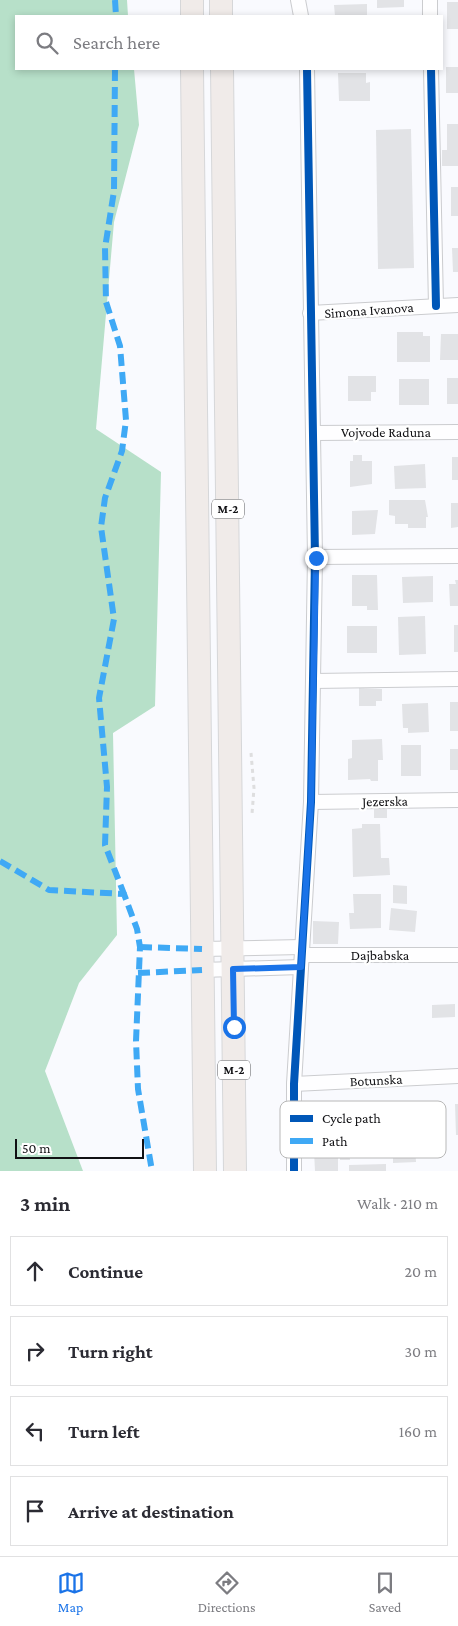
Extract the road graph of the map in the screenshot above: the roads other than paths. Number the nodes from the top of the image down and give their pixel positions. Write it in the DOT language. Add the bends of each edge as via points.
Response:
graph roads {
  1 [pos="192,0"];
  2 [pos="221,0"];
  3 [pos="298,0"];
  4 [pos="430,0"];
  5 [pos="192,15"];
  6 [pos="222,15"];
  7 [pos="301,15"];
  8 [pos="430,15"];
  9 [pos="192,70"];
  10 [pos="222,70"];
  11 [pos="307,70"];
  12 [pos="431,70"];
  13 [pos="458,305"];
  14 [pos="436,306"];
  15 [pos="310,314"];
  16 [pos="458,432"];
  17 [pos="314,433"];
  18 [pos="458,556"];
  19 [pos="316,558"];
  20 [pos="458,679"];
  21 [pos="313,681"];
  22 [pos="458,800"];
  23 [pos="311,802"];
  24 [pos="458,955"];
  25 [pos="302,956"];
  26 [pos="202,959"];
  27 [pos="233,959"];
  28 [pos="458,1076"];
  29 [pos="294,1084"];
  30 [pos="294,1101"];
  31 [pos="294,1158"];
  32 [pos="205,1171"];
  33 [pos="235,1171"];
  34 [pos="294,1171"];
  1 -- 5 [label="main road"];
  2 -- 6 [label="main road"];
  3 -- 7 [label="street"];
  4 -- 8 [label="street"];
  9 -- 26 [label="main road, M-2"];
  10 -- 27 [label="main road, M-2"];
  11 -- 15 [label="street"];
  12 -- 14 [label="street"];
  13 -- 14 [label="street, Simona Ivanova"];
  14 -- 15 [label="street, Simona Ivanova"];
  15 -- 17 [label="street"];
  16 -- 17 [label="street, Vojvode Raduna"];
  17 -- 19 [label="street"];
  18 -- 19 [label="street"];
  19 -- 21 [label="street"];
  20 -- 21 [label="street"];
  21 -- 23 [label="street"];
  22 -- 23 [label="street, Jezerska"];
  23 -- 25 [label="street"];
  24 -- 25 [label="street, Dajbabska"];
  25 -- 27 [label="street"];
  25 -- 27 [label="street"];
  25 -- 29 [label="street"];
  26 -- 27 [label="street"];
  26 -- 27 [label="street"];
  26 -- 32 [label="main road, M-2"];
  27 -- 33 [label="main road, M-2"];
  28 -- 29 [label="street, Botunska"];
  29 -- 30 [label="street"];
  31 -- 34 [label="street"];
}
